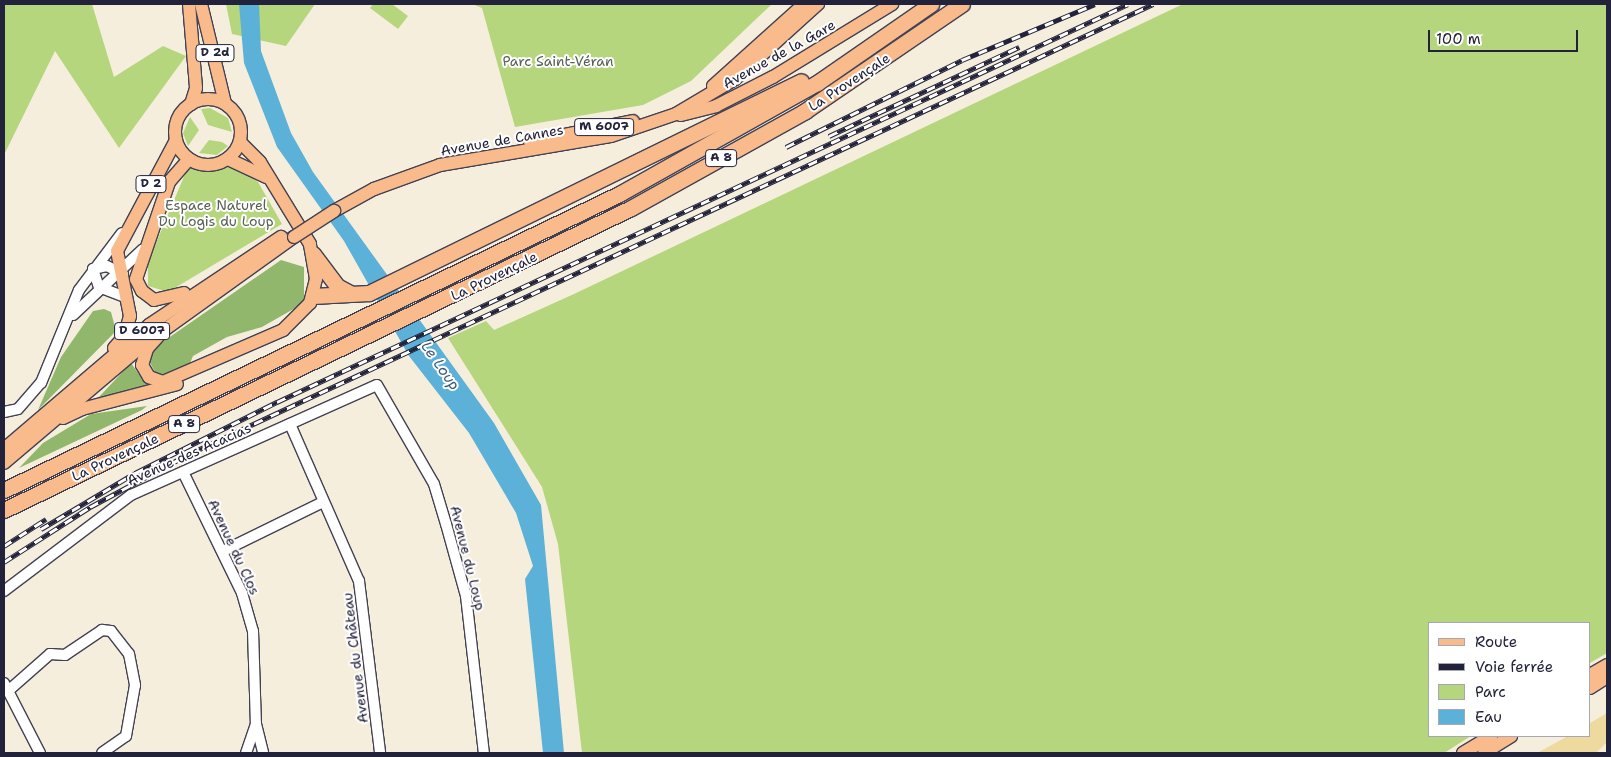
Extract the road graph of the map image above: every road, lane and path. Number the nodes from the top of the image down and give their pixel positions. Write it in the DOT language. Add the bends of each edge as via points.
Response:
graph roads {
  1 [pos="189,4"];
  2 [pos="201,4"];
  3 [pos="804,4"];
  4 [pos="818,4"];
  5 [pos="892,4"];
  6 [pos="930,4"];
  7 [pos="962,4"];
  8 [pos="907,21"];
  9 [pos="225,103"];
  10 [pos="191,104"];
  11 [pos="676,114"];
  12 [pos="176,140"];
  13 [pos="240,142"];
  14 [pos="189,159"];
  15 [pos="228,159"];
  16 [pos="268,178"];
  17 [pos="372,186"];
  18 [pos="332,208"];
  19 [pos="126,228"];
  20 [pos="292,234"];
  21 [pos="142,250"];
  22 [pos="313,254"];
  23 [pos="93,269"];
  24 [pos="119,270"];
  25 [pos="215,277"];
  26 [pos="138,286"];
  27 [pos="99,288"];
  28 [pos="353,295"];
  29 [pos="313,296"];
  30 [pos="127,298"];
  31 [pos="68,322"];
  32 [pos="163,331"];
  33 [pos="216,362"];
  34 [pos="377,385"];
  35 [pos="73,390"];
  36 [pos="4,412"];
  37 [pos="290,424"];
  38 [pos="36,437"];
  39 [pos="4,449"];
  40 [pos="4,463"];
  41 [pos="183,472"];
  42 [pos="4,490"];
  43 [pos="323,502"];
  44 [pos="4,510"];
  45 [pos="223,551"];
  46 [pos="4,591"];
  47 [pos="1607,665"];
  48 [pos="1591,673"];
  49 [pos="1607,677"];
  50 [pos="6,687"];
  51 [pos="1591,687"];
  52 [pos="256,724"];
  53 [pos="1489,737"];
  54 [pos="1509,737"];
  55 [pos="40,753"];
  56 [pos="102,753"];
  57 [pos="246,753"];
  58 [pos="263,753"];
  59 [pos="380,753"];
  60 [pos="484,753"];
  61 [pos="1463,753"];
  62 [pos="1484,753"];
  1 -- 10 [label="main road, D 2d" via="196,88"];
  2 -- 9 [label="main road, D 2d"];
  3 -- 17 [label="main road, Avenue de Cannes / M 6007" via="713,86 678,105 645,118 440,158"];
  4 -- 11 [label="main road, Avenue de Cannes / M 6007" via="735,79"];
  5 -- 11 [label="main road, Avenue de la Gare" via="716,106 687,116"];
  6 -- 8 [label="highway, La Provençale / A 8"];
  7 -- 44 [label="highway, La Provençale / A 8" via="805,111 631,208"];
  8 -- 28 [label="highway" via="744,111 435,262 369,293"];
  8 -- 42 [label="highway, La Provençale / A 8" via="816,83 722,138 356,322"];
  9 -- 10 [label="main road" via="211,99"];
  9 -- 13 [label="main road" via="240,121"];
  10 -- 12 [label="main road" via="178,118"];
  11 -- 17 [label="main road, Avenue de Cannes / M 6007" via="611,136 440,165"];
  12 -- 14 [label="main road"];
  12 -- 19 [label="main road, D 2"];
  13 -- 15 [label="main road"];
  13 -- 16 [label="main road" via="260,162"];
  14 -- 15 [label="main road" via="213,165"];
  14 -- 21 [label="main road, D 2" via="172,175"];
  15 -- 16 [label="main road"];
  16 -- 22 [label="main road"];
  17 -- 18 [label="main road, Avenue de Cannes / M 6007"];
  18 -- 20 [label="main road, Avenue de Cannes / D 6007, bridge"];
  19 -- 23 [label="street, D 2"];
  19 -- 24 [label="main road, D 2" via="118,251"];
  20 -- 25 [label="main road, Avenue de Cannes / D 6007"];
  20 -- 32 [label="main road, Avenue de Cannes / D 6007"];
  21 -- 24 [label="street, D 2"];
  21 -- 26 [label="main road, D 2"];
  22 -- 28 [label="highway" via="337,286"];
  22 -- 29 [label="main road" via="316,279"];
  23 -- 24 [label="street" via="107,266"];
  23 -- 27 [label="street"];
  23 -- 31 [label="street, D 2"];
  24 -- 26 [label="street"];
  24 -- 27 [label="street, D 2"];
  24 -- 30 [label="main road, D 2"];
  25 -- 26 [label="main road" via="168,300 154,300"];
  25 -- 35 [label="main road, Avenue de Cannes / D 6007" via="149,325"];
  27 -- 30 [label="street"];
  27 -- 31 [label="street, D 2"];
  28 -- 29 [label="highway" via="328,292"];
  29 -- 33 [label="main road" via="290,326"];
  30 -- 35 [label="main road, D 2" via="130,322 124,337"];
  31 -- 36 [label="street, D 2" via="31,399 18,409"];
  32 -- 33 [label="main road" via="142,360 143,370 153,380 170,381"];
  32 -- 38 [label="main road, Avenue de Cannes / D 6007"];
  33 -- 38 [label="main road" via="164,390 71,413"];
  34 -- 37 [label="street, Avenue des Acacias"];
  34 -- 60 [label="street, Avenue du Loup" via="434,484 446,524 466,596"];
  35 -- 39 [label="main road, D 6007"];
  37 -- 41 [label="street, Avenue des Acacias"];
  37 -- 43 [label="street, Avenue du Château"];
  38 -- 40 [label="main road, Avenue de Cannes / D 6007"];
  41 -- 45 [label="street, Avenue du Clos"];
  41 -- 46 [label="street, Avenue des Acacias" via="159,480 103,513"];
  43 -- 45 [label="street"];
  43 -- 59 [label="street, Avenue du Château" via="359,581"];
  45 -- 52 [label="street, Avenue du Clos" via="253,631"];
  47 -- 48 [label="main road"];
  49 -- 51 [label="main road"];
  50 -- 55 [label="street"];
  50 -- 56 [label="street" via="50,654 65,655 102,630 111,631 128,654 135,685 126,736"];
  52 -- 57 [label="street, Avenue du Clos"];
  52 -- 58 [label="street"];
  53 -- 61 [label="main road"];
  54 -- 62 [label="main road"];
}
